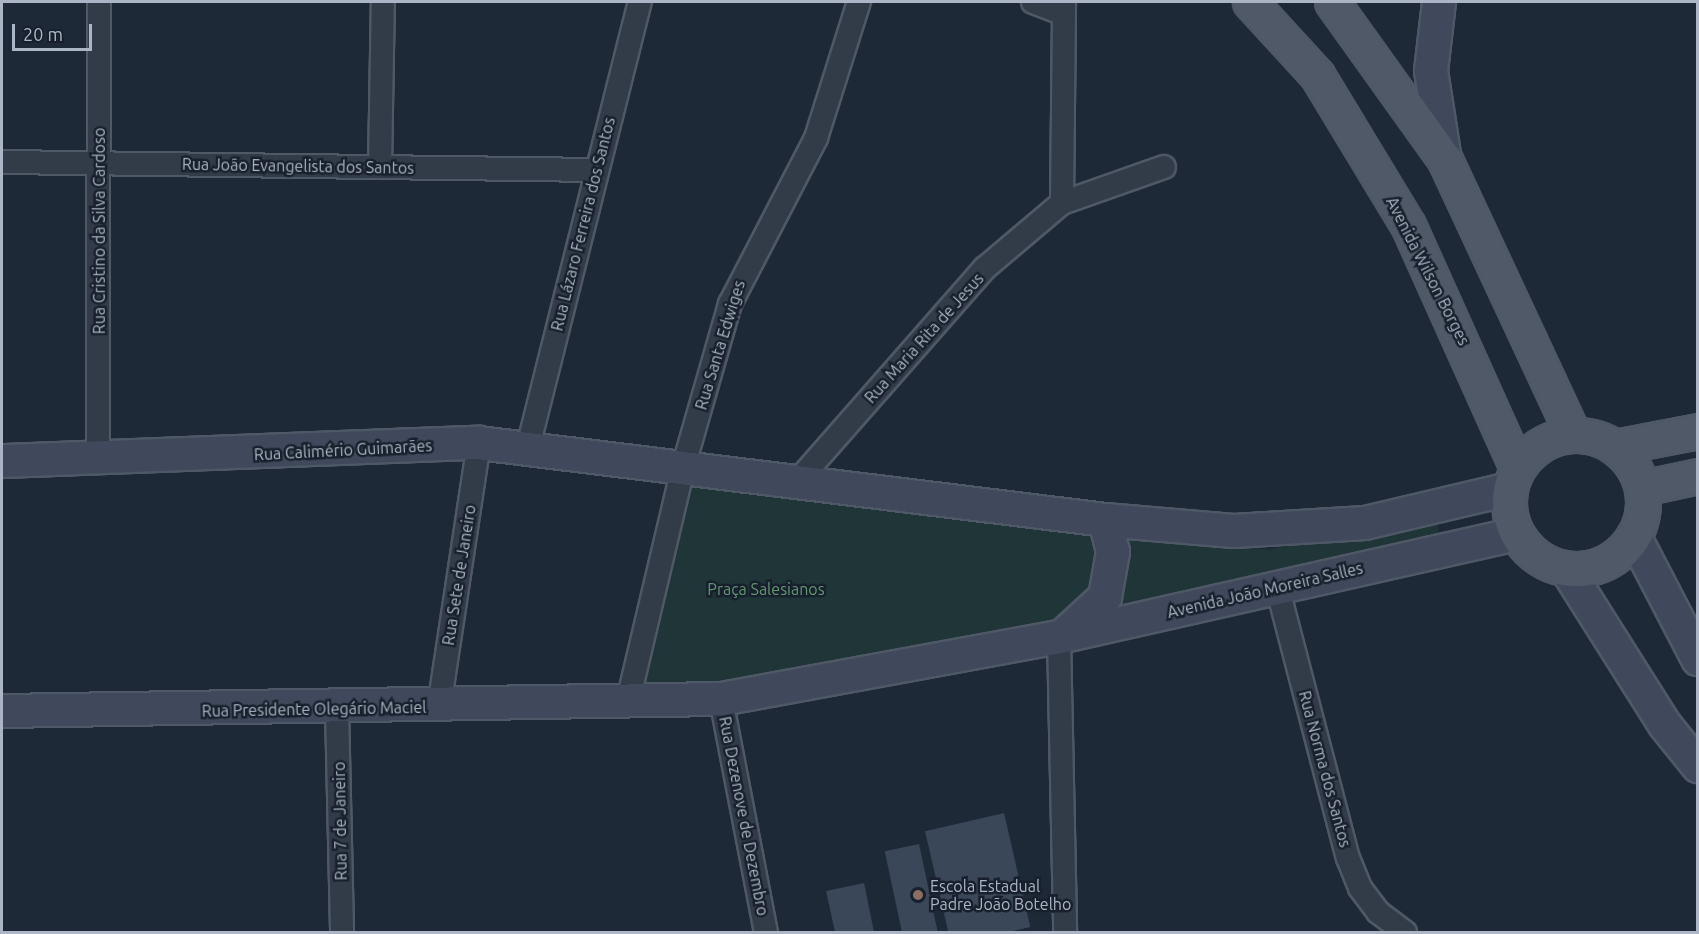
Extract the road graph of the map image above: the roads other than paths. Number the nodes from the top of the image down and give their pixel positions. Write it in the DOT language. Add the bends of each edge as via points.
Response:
graph roads {
  1 [pos="99,2"];
  2 [pos="383,2"];
  3 [pos="640,2"];
  4 [pos="859,2"];
  5 [pos="1033,2"];
  6 [pos="1250,2"];
  7 [pos="1332,2"];
  8 [pos="1439,2"];
  9 [pos="1063,7"];
  10 [pos="1445,160"];
  11 [pos="2,162"];
  12 [pos="99,163"];
  13 [pos="380,167"];
  14 [pos="1164,167"];
  15 [pos="595,170"];
  16 [pos="1062,203"];
  17 [pos="1698,431"];
  18 [pos="1573,434"];
  19 [pos="479,443"];
  20 [pos="528,447"];
  21 [pos="1615,447"];
  22 [pos="98,460"];
  23 [pos="2,461"];
  24 [pos="683,468"];
  25 [pos="1698,476"];
  26 [pos="1513,479"];
  27 [pos="795,483"];
  28 [pos="1642,488"];
  29 [pos="1106,520"];
  30 [pos="1516,534"];
  31 [pos="1634,536"];
  32 [pos="1567,570"];
  33 [pos="1277,586"];
  34 [pos="1059,638"];
  35 [pos="1698,659"];
  36 [pos="721,699"];
  37 [pos="627,705"];
  38 [pos="439,707"];
  39 [pos="337,709"];
  40 [pos="2,711"];
  41 [pos="1698,766"];
  42 [pos="342,933"];
  43 [pos="766,933"];
  44 [pos="1065,933"];
  45 [pos="1405,933"];
  1 -- 12 [label="street, Rua Cristino da Silva Cardoso"];
  2 -- 13 [label="street"];
  3 -- 15 [label="street, Rua Lázaro Ferreira dos Santos"];
  4 -- 24 [label="street, Rua Santa Edwiges" via="802,170 730,304"];
  5 -- 9 [label="street"];
  6 -- 26 [label="main road, Avenida Wilson Borges" via="1317,75 1408,225"];
  7 -- 10 [label="main road"];
  8 -- 10 [label="street" via="1431,71"];
  9 -- 16 [label="street"];
  10 -- 18 [label="main road"];
  11 -- 12 [label="street, Rua João Evangelista dos Santos"];
  12 -- 13 [label="street, Rua João Evangelista dos Santos"];
  12 -- 22 [label="street, Rua Cristino da Silva Cardoso"];
  13 -- 15 [label="street, Rua João Evangelista dos Santos"];
  14 -- 16 [label="street, Rua Maria Rita de Jesus"];
  15 -- 20 [label="street, Rua Lázaro Ferreira dos Santos"];
  16 -- 27 [label="street, Rua Maria Rita de Jesus" via="986,268"];
  17 -- 21 [label="main road"];
  18 -- 21 [label="main road"];
  18 -- 26 [label="main road" via="1531,451"];
  19 -- 20 [label="street, Rua Calimério Guimarães"];
  19 -- 22 [label="street, Rua Calimério Guimarães"];
  19 -- 38 [label="street, Rua Sete de Janeiro"];
  20 -- 24 [label="street, Rua Calimério Guimarães"];
  21 -- 28 [label="main road"];
  22 -- 23 [label="street, Rua Calimério Guimarães"];
  24 -- 27 [label="street"];
  24 -- 37 [label="street, Rua Santa Edwiges"];
  25 -- 28 [label="main road"];
  26 -- 29 [label="street" via="1365,523 1306,531"];
  26 -- 30 [label="main road"];
  27 -- 29 [label="street"];
  28 -- 31 [label="main road"];
  29 -- 34 [label="street" via="1113,552 1105,597"];
  30 -- 32 [label="main road" via="1529,552"];
  30 -- 33 [label="street, Avenida João Moreira Salles"];
  31 -- 32 [label="main road" via="1606,563"];
  31 -- 35 [label="street"];
  32 -- 41 [label="street" via="1665,725"];
  33 -- 34 [label="street, Avenida João Moreira Salles"];
  33 -- 45 [label="street, Rua Norma dos Santos" via="1348,858 1360,888 1378,912"];
  34 -- 36 [label="street"];
  34 -- 44 [label="street"];
  36 -- 37 [label="street"];
  36 -- 43 [label="street, Rua Dezenove de Dezembro"];
  37 -- 38 [label="street, Rua Presidente Olegário Maciel"];
  38 -- 39 [label="street, Rua Presidente Olegário Maciel"];
  39 -- 40 [label="street, Rua Presidente Olegário Maciel"];
  39 -- 42 [label="street, Rua 7 de Janeiro"];
}
